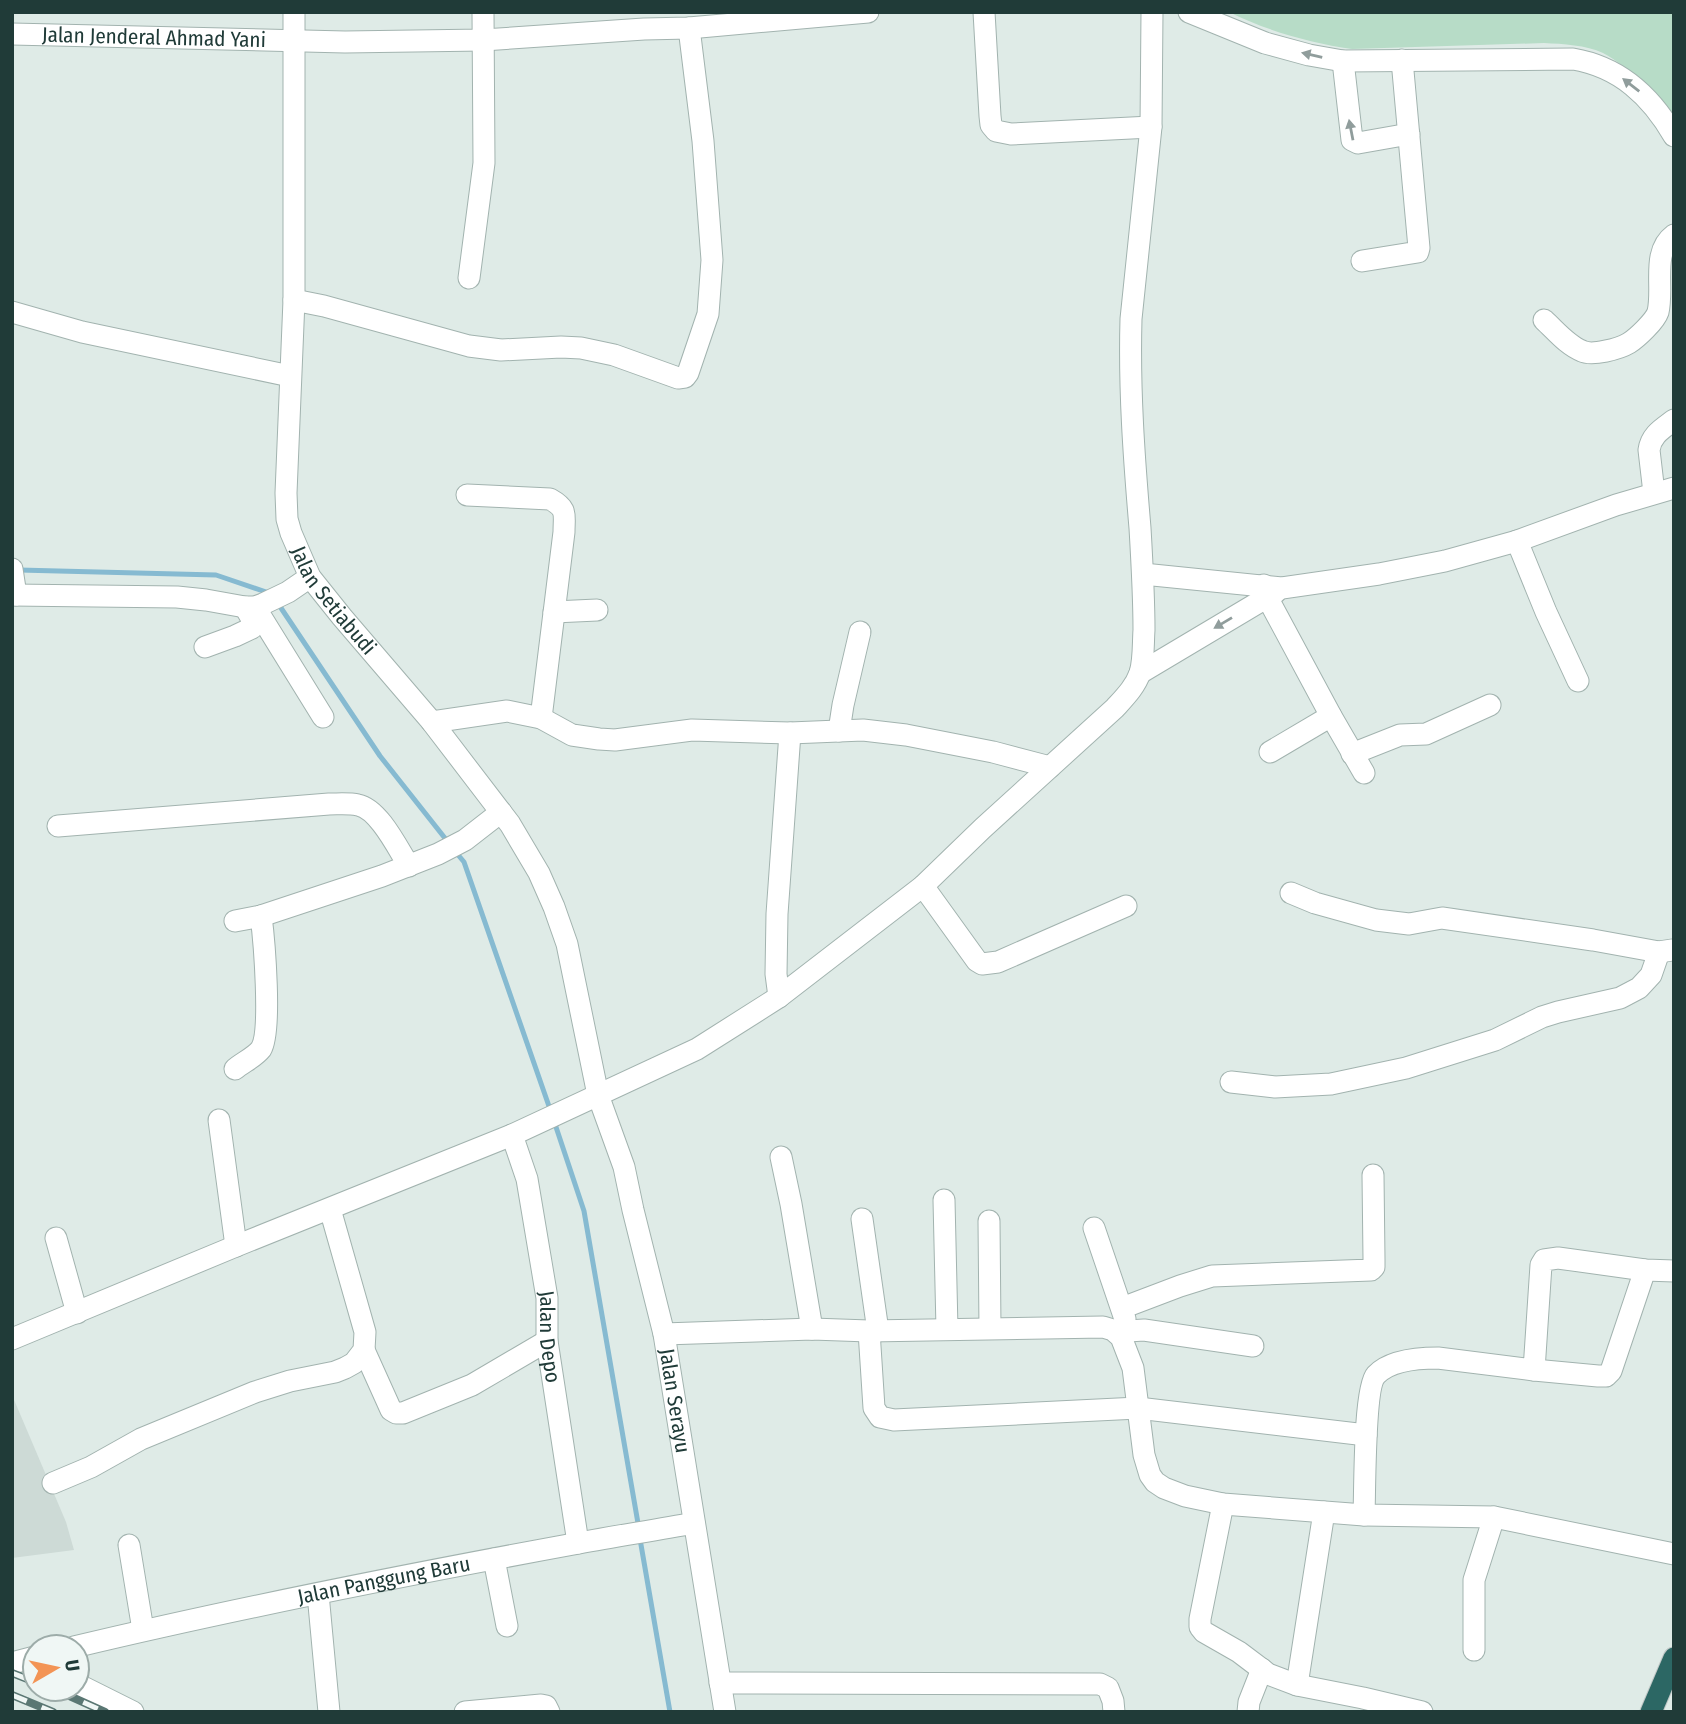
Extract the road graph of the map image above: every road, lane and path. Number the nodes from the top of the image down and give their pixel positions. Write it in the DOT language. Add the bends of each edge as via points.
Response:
graph roads {
  1 [pos="294,12"];
  2 [pos="483,12"];
  3 [pos="868,12"];
  4 [pos="984,12"];
  5 [pos="1152,12"];
  6 [pos="1189,12"];
  7 [pos="644,21"];
  8 [pos="689,27"];
  9 [pos="12,34"];
  10 [pos="483,40"];
  11 [pos="294,42"];
  12 [pos="1402,60"];
  13 [pos="1343,61"];
  14 [pos="1151,127"];
  15 [pos="1409,134"];
  16 [pos="1674,136"];
  17 [pos="1674,235"];
  18 [pos="1362,261"];
  19 [pos="469,278"];
  20 [pos="294,300"];
  21 [pos="12,312"];
  22 [pos="1544,320"];
  23 [pos="290,376"];
  24 [pos="1674,420"];
  25 [pos="1664,490"];
  26 [pos="467,495"];
  27 [pos="1517,541"];
  28 [pos="1143,574"];
  29 [pos="310,577"];
  30 [pos="14,586"];
  31 [pos="1271,590"];
  32 [pos="254,606"];
  33 [pos="597,610"];
  34 [pos="554,612"];
  35 [pos="860,632"];
  36 [pos="205,647"];
  37 [pos="1140,673"];
  38 [pos="1578,681"];
  39 [pos="1490,705"];
  40 [pos="1331,716"];
  41 [pos="323,717"];
  42 [pos="541,718"];
  43 [pos="432,722"];
  44 [pos="839,731"];
  45 [pos="790,733"];
  46 [pos="1270,752"];
  47 [pos="1352,754"];
  48 [pos="1050,767"];
  49 [pos="1364,774"];
  50 [pos="501,812"];
  51 [pos="58,826"];
  52 [pos="409,866"];
  53 [pos="923,886"];
  54 [pos="1291,893"];
  55 [pos="1126,906"];
  56 [pos="261,916"];
  57 [pos="235,921"];
  58 [pos="1667,951"];
  59 [pos="779,998"];
  60 [pos="234,1069"];
  61 [pos="1231,1082"];
  62 [pos="598,1095"];
  63 [pos="219,1119"];
  64 [pos="512,1135"];
  65 [pos="781,1157"];
  66 [pos="1373,1174"];
  67 [pos="944,1200"];
  68 [pos="330,1209"];
  69 [pos="862,1219"];
  70 [pos="989,1221"];
  71 [pos="1094,1228"];
  72 [pos="56,1238"];
  73 [pos="236,1246"];
  74 [pos="1646,1270"];
  75 [pos="1674,1272"];
  76 [pos="1122,1308"];
  77 [pos="77,1313"];
  78 [pos="990,1328"];
  79 [pos="812,1329"];
  80 [pos="947,1329"];
  81 [pos="873,1331"];
  82 [pos="664,1334"];
  83 [pos="1124,1334"];
  84 [pos="12,1339"];
  85 [pos="547,1341"];
  86 [pos="1253,1346"];
  87 [pos="364,1350"];
  88 [pos="1534,1370"];
  89 [pos="1138,1408"];
  90 [pos="1366,1435"];
  91 [pos="53,1483"];
  92 [pos="1223,1504"];
  93 [pos="1324,1512"];
  94 [pos="1364,1515"];
  95 [pos="1494,1517"];
  96 [pos="694,1523"];
  97 [pos="578,1543"];
  98 [pos="129,1545"];
  99 [pos="1674,1554"];
  100 [pos="494,1559"];
  101 [pos="318,1594"];
  102 [pos="507,1626"];
  103 [pos="143,1630"];
  104 [pos="91,1643"];
  105 [pos="1474,1650"];
  106 [pos="1674,1658"];
  107 [pos="1262,1669"];
  108 [pos="720,1683"];
  109 [pos="1297,1685"];
  110 [pos="91,1691"];
  111 [pos="1362,1705"];
  112 [pos="133,1712"];
  113 [pos="329,1712"];
  114 [pos="465,1712"];
  115 [pos="549,1712"];
  116 [pos="725,1712"];
  117 [pos="1114,1712"];
  118 [pos="1248,1712"];
  119 [pos="1422,1712"];
  120 [pos="1651,1712"];
  1 -- 11 [label="street, Jalan Setiabudi"];
  2 -- 10 [label="street"];
  3 -- 8 [label="street, Jalan Jenderal Ahmad Yani"];
  4 -- 14 [label="street" via="990,116 996,131"];
  5 -- 14 [label="street"];
  13 -- 6 [label="street, one-way" via="1265,43"];
  7 -- 8 [label="street, Jalan Jenderal Ahmad Yani"];
  7 -- 10 [label="street, Jalan Jenderal Ahmad Yani"];
  8 -- 20 [label="street" via="712,260 708,314 685,377 581,348 469,346"];
  9 -- 11 [label="street, Jalan Jenderal Ahmad Yani"];
  10 -- 11 [label="street, Jalan Jenderal Ahmad Yani"];
  10 -- 19 [label="street" via="484,163"];
  11 -- 20 [label="street, Jalan Setiabudi"];
  12 -- 13 [label="street"];
  12 -- 15 [label="street"];
  16 -- 12 [label="street, one-way" via="1647,98 1599,65 1573,59"];
  15 -- 13 [label="street, one-way" via="1358,143 1352,140"];
  14 -- 28 [label="street" via="1130,341"];
  15 -- 18 [label="street" via="1418,252"];
  17 -- 22 [label="street" via="1662,251 1658,312 1629,343 1584,352"];
  20 -- 23 [label="street, Jalan Setiabudi"];
  21 -- 23 [label="street" via="82,332"];
  23 -- 29 [label="street, Jalan Setiabudi" via="287,519"];
  24 -- 25 [label="street" via="1654,435 1649,450"];
  25 -- 27 [label="street"];
  26 -- 34 [label="street" via="541,498 561,505 564,532"];
  27 -- 31 [label="street" via="1445,562"];
  27 -- 38 [label="street"];
  28 -- 31 [label="street"];
  28 -- 37 [label="street"];
  29 -- 32 [label="street"];
  29 -- 43 [label="street, Jalan Setiabudi"];
  30 -- 32 [label="street"];
  31 -- 37 [label="street, one-way"];
  31 -- 40 [label="street"];
  32 -- 36 [label="street" via="250,630"];
  32 -- 41 [label="street"];
  33 -- 34 [label="street"];
  34 -- 42 [label="street"];
  35 -- 44 [label="street"];
  37 -- 48 [label="street" via="1115,708"];
  39 -- 47 [label="street" via="1426,734 1400,735"];
  40 -- 46 [label="street"];
  40 -- 47 [label="street"];
  42 -- 43 [label="street" via="507,711"];
  42 -- 45 [label="street" via="572,735 615,740 692,730"];
  43 -- 50 [label="street, Jalan Setiabudi"];
  44 -- 45 [label="street"];
  44 -- 48 [label="street" via="906,735"];
  45 -- 59 [label="street" via="777,914"];
  47 -- 49 [label="street"];
  48 -- 53 [label="street"];
  50 -- 52 [label="street" via="465,840"];
  50 -- 62 [label="street, Jalan Setiabudi" via="539,873 567,944"];
  51 -- 52 [label="street" via="359,805 377,816"];
  52 -- 56 [label="street"];
  53 -- 55 [label="street" via="982,964 998,962"];
  53 -- 59 [label="street"];
  54 -- 58 [label="street" via="1376,920 1409,924 1442,918"];
  56 -- 57 [label="street"];
  56 -- 60 [label="street" via="264,1039 258,1051"];
  58 -- 61 [label="street" via="1639,988 1620,998 1550,1014 1495,1040 1418,1064 1331,1084 1275,1087"];
  59 -- 62 [label="street" via="697,1049"];
  62 -- 64 [label="street"];
  62 -- 82 [label="street, Jalan Serayu" via="624,1167"];
  63 -- 73 [label="street"];
  64 -- 68 [label="street"];
  64 -- 85 [label="street, Jalan Depo" via="527,1179 547,1298"];
  65 -- 79 [label="street"];
  66 -- 76 [label="street" via="1371,1270 1207,1277"];
  67 -- 80 [label="street"];
  68 -- 73 [label="street"];
  68 -- 87 [label="street" via="360,1311"];
  69 -- 81 [label="street"];
  70 -- 78 [label="street"];
  71 -- 76 [label="street"];
  72 -- 77 [label="street"];
  73 -- 77 [label="street"];
  74 -- 75 [label="street"];
  74 -- 88 [label="street" via="1606,1376"];
  74 -- 88 [label="street" via="1544,1260"];
  76 -- 83 [label="street"];
  77 -- 84 [label="street"];
  78 -- 80 [label="street"];
  78 -- 83 [label="street" via="1103,1327"];
  79 -- 81 [label="street"];
  79 -- 82 [label="street"];
  80 -- 81 [label="street"];
  81 -- 89 [label="street" via="874,1408 880,1417"];
  82 -- 96 [label="street, Jalan Serayu"];
  83 -- 86 [label="street" via="1157,1331"];
  83 -- 89 [label="street"];
  85 -- 87 [label="street" via="472,1385 403,1413 391,1410"];
  85 -- 97 [label="street, Jalan Depo"];
  87 -- 91 [label="street" via="345,1368 255,1392 141,1439"];
  88 -- 90 [label="street" via="1438,1358 1385,1368 1370,1388"];
  89 -- 90 [label="street"];
  89 -- 92 [label="street" via="1144,1455 1155,1482 1185,1496"];
  90 -- 94 [label="street"];
  92 -- 93 [label="street"];
  92 -- 107 [label="street" via="1200,1627"];
  93 -- 94 [label="street"];
  93 -- 109 [label="street"];
  94 -- 95 [label="street"];
  95 -- 99 [label="street"];
  95 -- 105 [label="street" via="1474,1580"];
  96 -- 97 [label="street, Jalan Panggung Baru"];
  96 -- 108 [label="street, Jalan Serayu"];
  97 -- 100 [label="street, Jalan Panggung Baru"];
  98 -- 103 [label="street"];
  100 -- 101 [label="street, Jalan Panggung Baru"];
  100 -- 102 [label="street"];
  101 -- 103 [label="street, Jalan Panggung Baru"];
  101 -- 113 [label="street"];
  103 -- 104 [label="street, Jalan Panggung Baru"];
  106 -- 120 [label="highway"];
  107 -- 109 [label="street"];
  107 -- 118 [label="street"];
  108 -- 116 [label="street, Jalan Serayu"];
  108 -- 117 [label="street" via="1100,1684 1108,1688"];
  109 -- 111 [label="street"];
  110 -- 112 [label="street"];
  111 -- 119 [label="street"];
  114 -- 115 [label="street" via="541,1704"];
}
